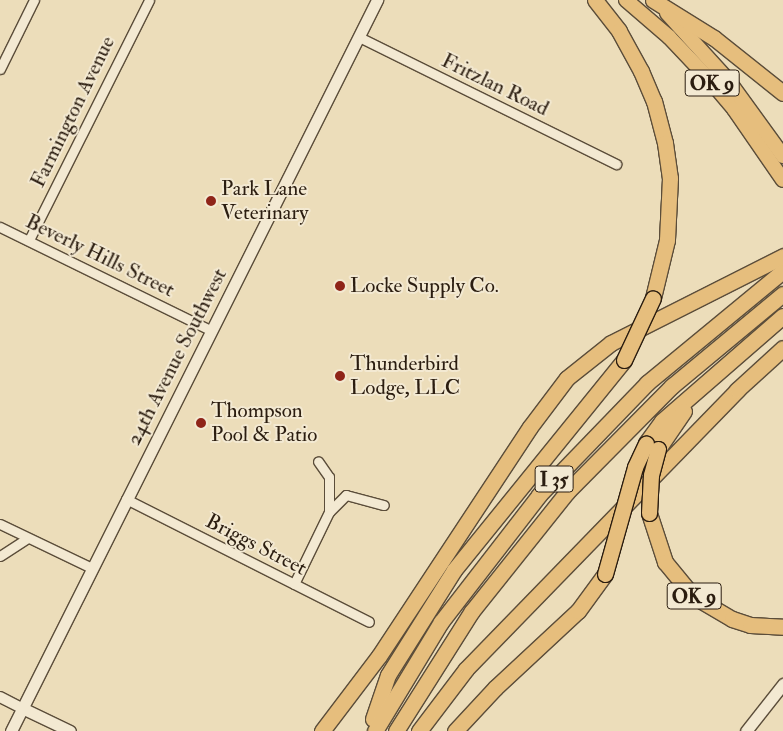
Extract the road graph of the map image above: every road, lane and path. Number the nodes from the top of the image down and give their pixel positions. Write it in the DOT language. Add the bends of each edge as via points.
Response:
graph roads {
  1 [pos="34,0"];
  2 [pos="149,0"];
  3 [pos="377,0"];
  4 [pos="595,0"];
  5 [pos="626,0"];
  6 [pos="653,0"];
  7 [pos="359,37"];
  8 [pos="0,69"];
  9 [pos="783,93"];
  10 [pos="783,156"];
  11 [pos="616,164"];
  12 [pos="783,180"];
  13 [pos="0,227"];
  14 [pos="29,240"];
  15 [pos="783,256"];
  16 [pos="783,271"];
  17 [pos="783,294"];
  18 [pos="783,316"];
  19 [pos="210,330"];
  20 [pos="783,348"];
  21 [pos="652,446"];
  22 [pos="318,461"];
  23 [pos="126,499"];
  24 [pos="384,506"];
  25 [pos="329,512"];
  26 [pos="0,524"];
  27 [pos="28,538"];
  28 [pos="0,556"];
  29 [pos="92,568"];
  30 [pos="294,584"];
  31 [pos="369,622"];
  32 [pos="783,627"];
  33 [pos="783,684"];
  34 [pos="0,697"];
  35 [pos="22,708"];
  36 [pos="324,730"];
  37 [pos="11,731"];
  38 [pos="70,731"];
  39 [pos="369,731"];
  40 [pos="375,731"];
  41 [pos="396,731"];
  42 [pos="419,731"];
  43 [pos="454,731"];
  44 [pos="746,731"];
  1 -- 8 [label="street"];
  2 -- 14 [label="street, Farmington Avenue"];
  3 -- 7 [label="main road, 24th Avenue Southwest"];
  4 -- 39 [label="highway, bridge" via="620,31 641,72 654,101 665,144 670,178 667,240 653,298 624,360 454,570 388,676"];
  5 -- 12 [label="highway, OK 9" via="669,37 707,77 734,109"];
  6 -- 9 [label="highway, OK 9" via="714,38"];
  6 -- 10 [label="highway" via="728,80"];
  7 -- 11 [label="street, Fritzlan Road"];
  7 -- 19 [label="main road, 24th Avenue Southwest"];
  13 -- 14 [label="street, Beverly Hills Street"];
  14 -- 19 [label="street, Beverly Hills Street"];
  15 -- 36 [label="highway" via="612,343 567,378 549,399 379,656"];
  16 -- 40 [label="highway, I 35" via="648,383 539,495 441,622"];
  17 -- 41 [label="highway, I 35" via="672,386 567,492 508,561 472,611"];
  18 -- 21 [label="highway, OK 9" via="745,349"];
  19 -- 23 [label="main road, 24th Avenue Southwest"];
  20 -- 42 [label="highway" via="737,390 466,670"];
  21 -- 32 [label="highway, OK 9, bridge" via="649,513 665,562 693,596 732,619 756,626"];
  21 -- 43 [label="highway, bridge" via="635,468 605,574 578,611"];
  22 -- 25 [label="street" via="329,477"];
  23 -- 29 [label="main road, 24th Avenue Southwest"];
  23 -- 30 [label="street, Briggs Street"];
  24 -- 25 [label="street" via="346,495"];
  25 -- 30 [label="street"];
  26 -- 27 [label="street"];
  27 -- 28 [label="street"];
  27 -- 29 [label="street"];
  29 -- 35 [label="main road, 24th Avenue Southwest"];
  30 -- 31 [label="street, Briggs Street"];
  33 -- 44 [label="main road"];
  34 -- 35 [label="street"];
  35 -- 37 [label="main road, 24th Avenue Southwest"];
  35 -- 38 [label="main road"];
}
